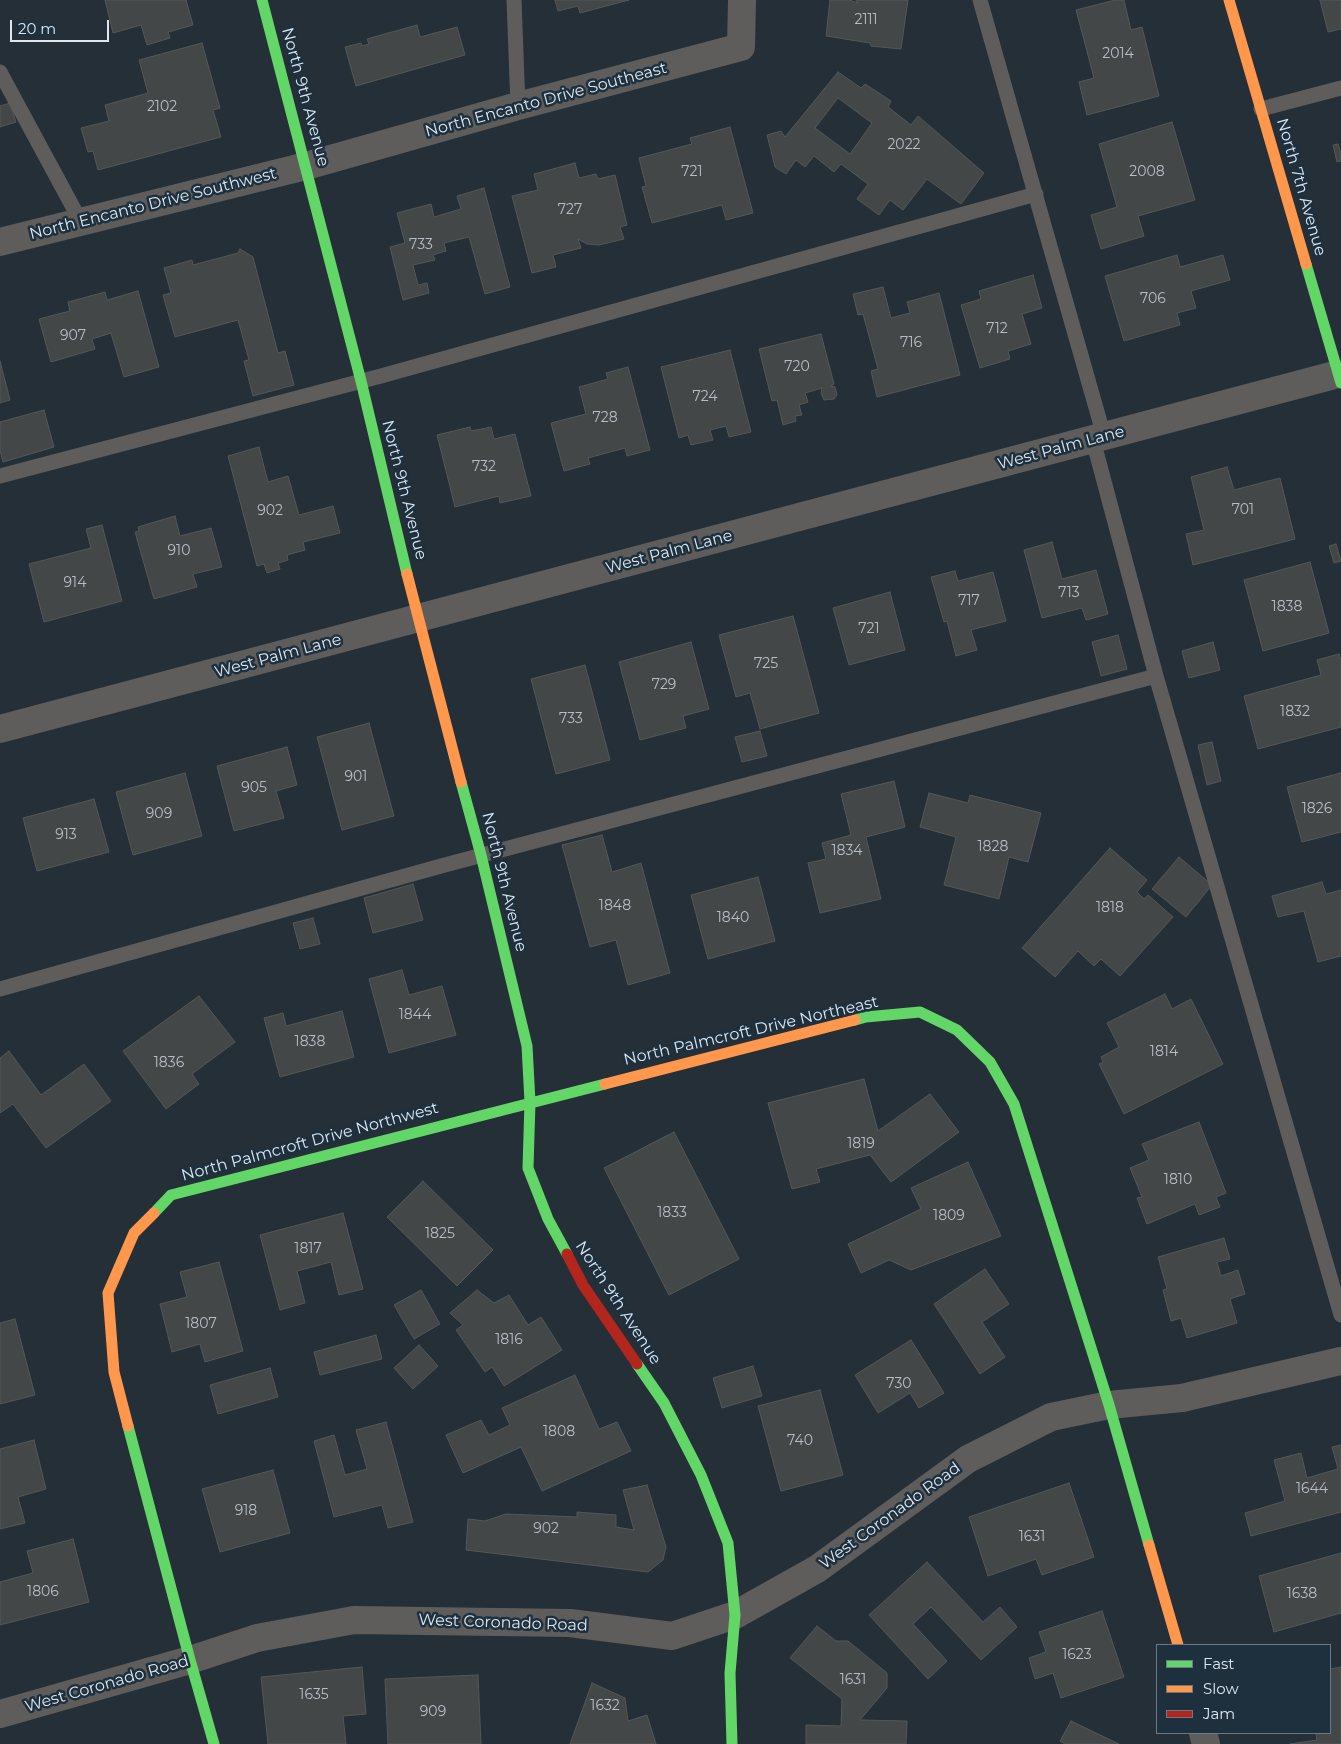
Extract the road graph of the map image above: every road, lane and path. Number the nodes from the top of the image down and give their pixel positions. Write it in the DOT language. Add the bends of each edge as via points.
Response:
graph roads {
  1 [pos="262,0"];
  2 [pos="514,0"];
  3 [pos="742,0"];
  4 [pos="980,0"];
  5 [pos="1229,0"];
  6 [pos="0,72"];
  7 [pos="1341,88"];
  8 [pos="518,106"];
  9 [pos="1261,109"];
  10 [pos="306,166"];
  11 [pos="1036,194"];
  12 [pos="81,222"];
  13 [pos="0,242"];
  14 [pos="1335,340"];
  15 [pos="1340,378"];
  16 [pos="360,381"];
  17 [pos="1099,438"];
  18 [pos="0,476"];
  19 [pos="418,619"];
  20 [pos="1156,676"];
  21 [pos="0,729"];
  22 [pos="481,855"];
  23 [pos="0,989"];
  24 [pos="530,1102"];
  25 [pos="1341,1315"];
  26 [pos="1341,1361"];
  27 [pos="1109,1405"];
  28 [pos="735,1615"];
  29 [pos="1178,1644"];
  30 [pos="190,1660"];
  31 [pos="0,1714"];
  32 [pos="214,1744"];
  33 [pos="732,1744"];
  1 -- 10 [label="street, North 9th Avenue"];
  2 -- 8 [label="lane"];
  3 -- 8 [label="street, North Encanto Drive Southeast" via="741,47"];
  4 -- 11 [label="lane"];
  5 -- 9 [label="street, North 7th Avenue"];
  6 -- 12 [label="lane"];
  7 -- 9 [label="lane"];
  8 -- 10 [label="street, North Encanto Drive Southeast"];
  9 -- 14 [label="street, North 7th Avenue"];
  10 -- 12 [label="street, North Encanto Drive Southwest"];
  10 -- 16 [label="street, North 9th Avenue"];
  11 -- 16 [label="lane"];
  11 -- 17 [label="lane"];
  12 -- 13 [label="street, North Encanto Drive Southwest"];
  14 -- 15 [label="street, North 7th Avenue"];
  15 -- 17 [label="street, West Palm Lane"];
  16 -- 18 [label="lane"];
  16 -- 19 [label="street, North 9th Avenue"];
  17 -- 19 [label="street, West Palm Lane"];
  17 -- 20 [label="lane"];
  19 -- 21 [label="street, West Palm Lane"];
  19 -- 22 [label="street, North 9th Avenue"];
  20 -- 22 [label="lane"];
  20 -- 25 [label="lane"];
  22 -- 23 [label="lane"];
  22 -- 24 [label="street, North 9th Avenue" via="527,1046"];
  24 -- 27 [label="street, North Palmcroft Drive Northeast" via="866,1018 920,1012 957,1030 990,1062 1014,1104"];
  24 -- 28 [label="street, North 9th Avenue" via="528,1168 548,1219 583,1285 664,1403 702,1475 728,1544"];
  24 -- 30 [label="street, North Palmcroft Drive Northwest" via="171,1195 134,1233 108,1293 114,1372"];
  26 -- 27 [label="street, West Coronado Road" via="1182,1398"];
  27 -- 28 [label="street, West Coronado Road" via="1051,1417 968,1459 817,1569"];
  27 -- 29 [label="street, North Palmcroft Drive Northeast"];
  28 -- 30 [label="street, West Coronado Road" via="672,1636 570,1623 354,1620 257,1638"];
  28 -- 33 [label="street, North 9th Avenue" via="730,1673"];
  30 -- 31 [label="street, West Coronado Road"];
  30 -- 32 [label="street, North Palmcroft Drive Northwest"];
}
